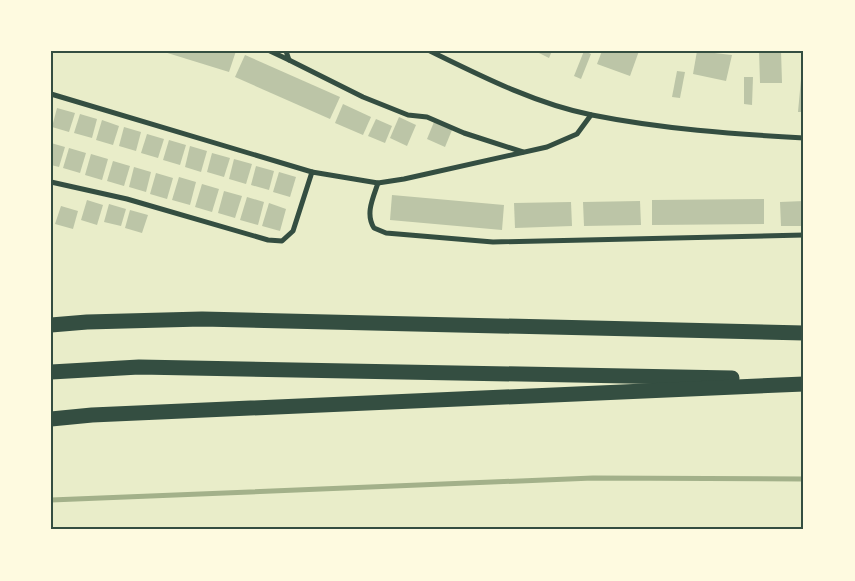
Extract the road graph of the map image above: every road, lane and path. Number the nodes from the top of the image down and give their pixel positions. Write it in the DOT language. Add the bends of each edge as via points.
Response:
graph roads {
  1 [pos="270,51"];
  2 [pos="286,51"];
  3 [pos="430,51"];
  4 [pos="290,60"];
  5 [pos="51,94"];
  6 [pos="591,115"];
  7 [pos="804,138"];
  8 [pos="526,152"];
  9 [pos="312,172"];
  10 [pos="51,182"];
  11 [pos="378,183"];
  12 [pos="804,235"];
  13 [pos="51,325"];
  14 [pos="804,333"];
  15 [pos="51,372"];
  16 [pos="804,379"];
  17 [pos="804,384"];
  18 [pos="51,419"];
  1 -- 4 [label="street"];
  2 -- 4 [label="street"];
  3 -- 6 [label="street" via="517,90"];
  4 -- 8 [label="street" via="363,97 408,115 427,117 464,133"];
  5 -- 9 [label="street"];
  6 -- 7 [label="street" via="682,130"];
  6 -- 8 [label="street" via="577,134"];
  8 -- 11 [label="street"];
  9 -- 10 [label="street" via="293,231 286,239 276,241 126,199"];
  9 -- 11 [label="street"];
  11 -- 12 [label="street" via="370,215 374,228 386,233 503,242"];
  13 -- 14 [label="highway" via="202,319"];
  15 -- 16 [label="highway" via="139,368"];
  17 -- 18 [label="highway"];
}
